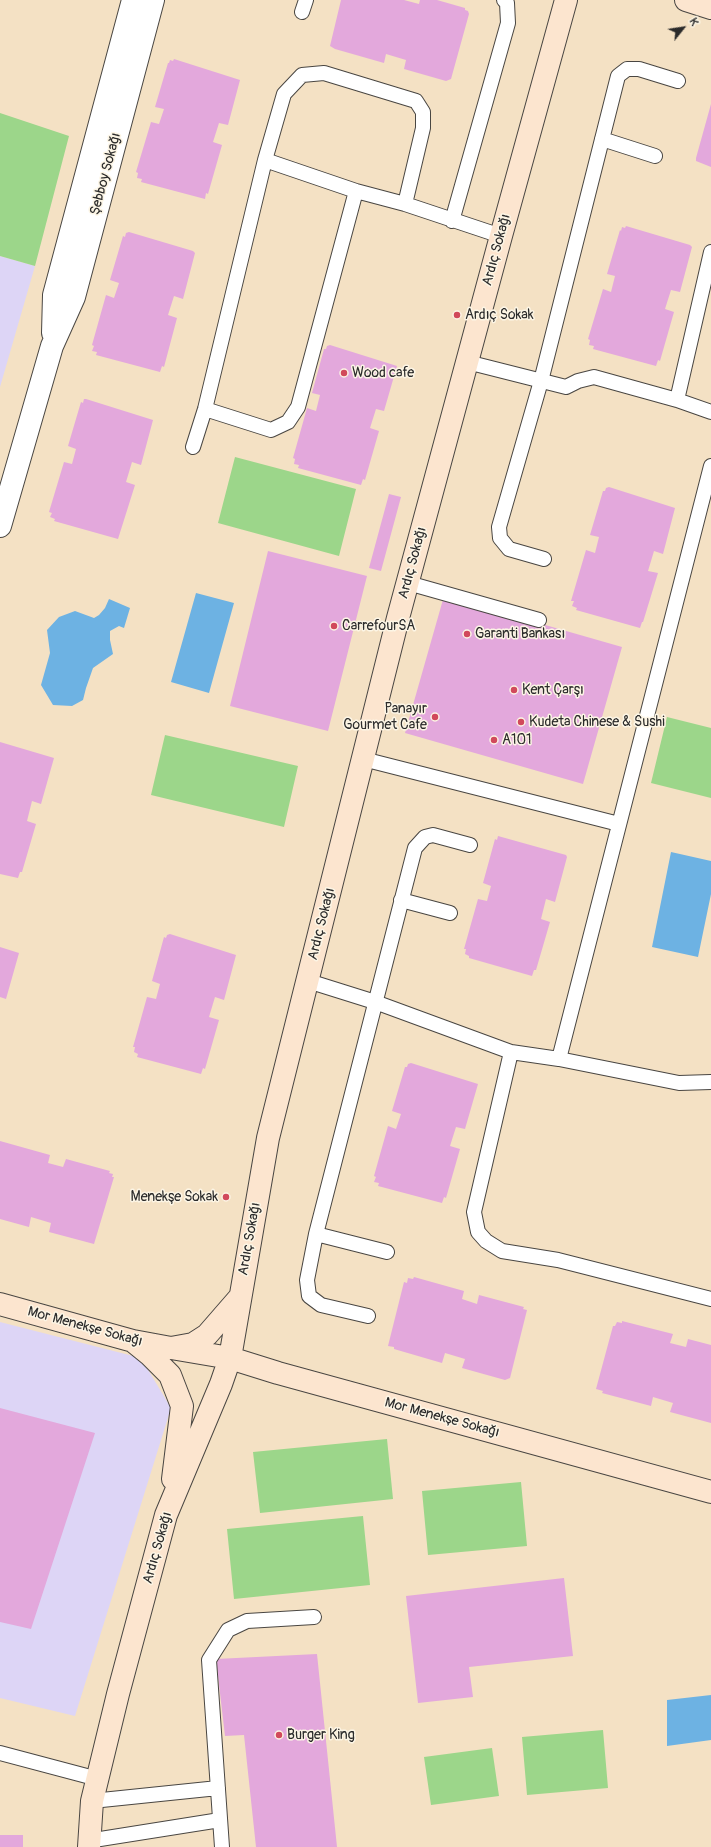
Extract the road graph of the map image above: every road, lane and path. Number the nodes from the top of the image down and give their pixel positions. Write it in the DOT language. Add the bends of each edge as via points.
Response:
graph roads {
  1 [pos="133,0"];
  2 [pos="153,0"];
  3 [pos="504,0"];
  4 [pos="566,0"];
  5 [pos="686,0"];
  6 [pos="711,8"];
  7 [pos="678,81"];
  8 [pos="602,139"];
  9 [pos="655,156"];
  10 [pos="265,160"];
  11 [pos="356,191"];
  12 [pos="405,204"];
  13 [pos="452,221"];
  14 [pos="501,236"];
  15 [pos="711,252"];
  16 [pos="52,346"];
  17 [pos="467,362"];
  18 [pos="541,381"];
  19 [pos="677,400"];
  20 [pos="206,409"];
  21 [pos="711,412"];
  22 [pos="193,447"];
  23 [pos="711,466"];
  24 [pos="0,526"];
  25 [pos="544,559"];
  26 [pos="408,583"];
  27 [pos="539,620"];
  28 [pos="363,759"];
  29 [pos="620,824"];
  30 [pos="470,845"];
  31 [pos="402,900"];
  32 [pos="450,913"];
  33 [pos="308,981"];
  34 [pos="375,1002"];
  35 [pos="511,1052"];
  36 [pos="559,1059"];
  37 [pos="711,1082"];
  38 [pos="316,1234"];
  39 [pos="387,1252"];
  40 [pos="240,1297"];
  41 [pos="711,1299"];
  42 [pos="0,1304"];
  43 [pos="368,1316"];
  44 [pos="133,1341"];
  45 [pos="171,1348"];
  46 [pos="230,1358"];
  47 [pos="711,1492"];
  48 [pos="170,1504"];
  49 [pos="314,1617"];
  50 [pos="0,1753"];
  51 [pos="98,1779"];
  52 [pos="218,1788"];
  53 [pos="92,1801"];
  54 [pos="220,1820"];
  55 [pos="88,1844"];
  56 [pos="222,1847"];
  1 -- 16 [label="street, Şebboy Sokağı" via="54,295"];
  2 -- 16 [label="street, Şebboy Sokağı" via="74,297"];
  3 -- 13 [label="lane" via="507,3 508,23"];
  4 -- 14 [label="street, Ardıç Sokağı"];
  5 -- 6 [label="street"];
  7 -- 8 [label="lane" via="639,69 627,69 618,76"];
  8 -- 9 [label="lane"];
  8 -- 18 [label="lane"];
  10 -- 11 [label="lane"];
  10 -- 12 [label="lane" via="284,94 302,75 324,73 416,101 423,112 423,128"];
  10 -- 20 [label="lane"];
  11 -- 12 [label="lane"];
  11 -- 20 [label="lane" via="298,407 288,422 271,430"];
  12 -- 13 [label="lane"];
  13 -- 14 [label="lane"];
  14 -- 17 [label="street, Ardıç Sokağı"];
  15 -- 19 [label="lane"];
  16 -- 24 [label="street, Şebboy Sokağı"];
  17 -- 18 [label="lane"];
  17 -- 26 [label="street, Ardıç Sokağı"];
  18 -- 19 [label="lane" via="566,387 594,377"];
  18 -- 25 [label="lane" via="499,527 500,538 509,549"];
  19 -- 21 [label="lane"];
  20 -- 22 [label="lane"];
  23 -- 29 [label="lane"];
  26 -- 27 [label="lane"];
  26 -- 28 [label="street, Ardıç Sokağı"];
  28 -- 29 [label="lane"];
  28 -- 33 [label="street, Ardıç Sokağı"];
  29 -- 36 [label="lane"];
  30 -- 31 [label="lane" via="433,835 425,837 415,848"];
  31 -- 32 [label="lane"];
  31 -- 34 [label="lane"];
  33 -- 34 [label="lane"];
  33 -- 40 [label="street, Ardıç Sokağı" via="268,1138"];
  34 -- 35 [label="lane"];
  34 -- 38 [label="lane"];
  35 -- 36 [label="lane"];
  35 -- 41 [label="lane" via="474,1212 478,1232 486,1241 502,1250 558,1260"];
  36 -- 37 [label="lane" via="679,1083"];
  38 -- 39 [label="lane"];
  38 -- 43 [label="lane" via="307,1280 309,1296 322,1306"];
  40 -- 45 [label="street, Mor Menekşe Sokağı" via="207,1335 193,1344"];
  40 -- 46 [label="street, Ardıç Sokağı"];
  42 -- 44 [label="street, Mor Menekşe Sokağı"];
  44 -- 45 [label="street, Mor Menekşe Sokağı"];
  44 -- 48 [label="street" via="170,1375 182,1406"];
  45 -- 46 [label="street, Mor Menekşe Sokağı"];
  46 -- 47 [label="street, Mor Menekşe Sokağı"];
  46 -- 48 [label="street, Ardıç Sokağı"];
  48 -- 51 [label="street, Ardıç Sokağı" via="118,1694"];
  49 -- 52 [label="lane" via="247,1621 228,1630 209,1660"];
  50 -- 51 [label="lane"];
  51 -- 53 [label="street, Ardıç Sokağı"];
  52 -- 53 [label="lane"];
  52 -- 54 [label="lane"];
  53 -- 55 [label="street, Ardıç Sokağı"];
  54 -- 55 [label="lane"];
  54 -- 56 [label="lane"];
}
